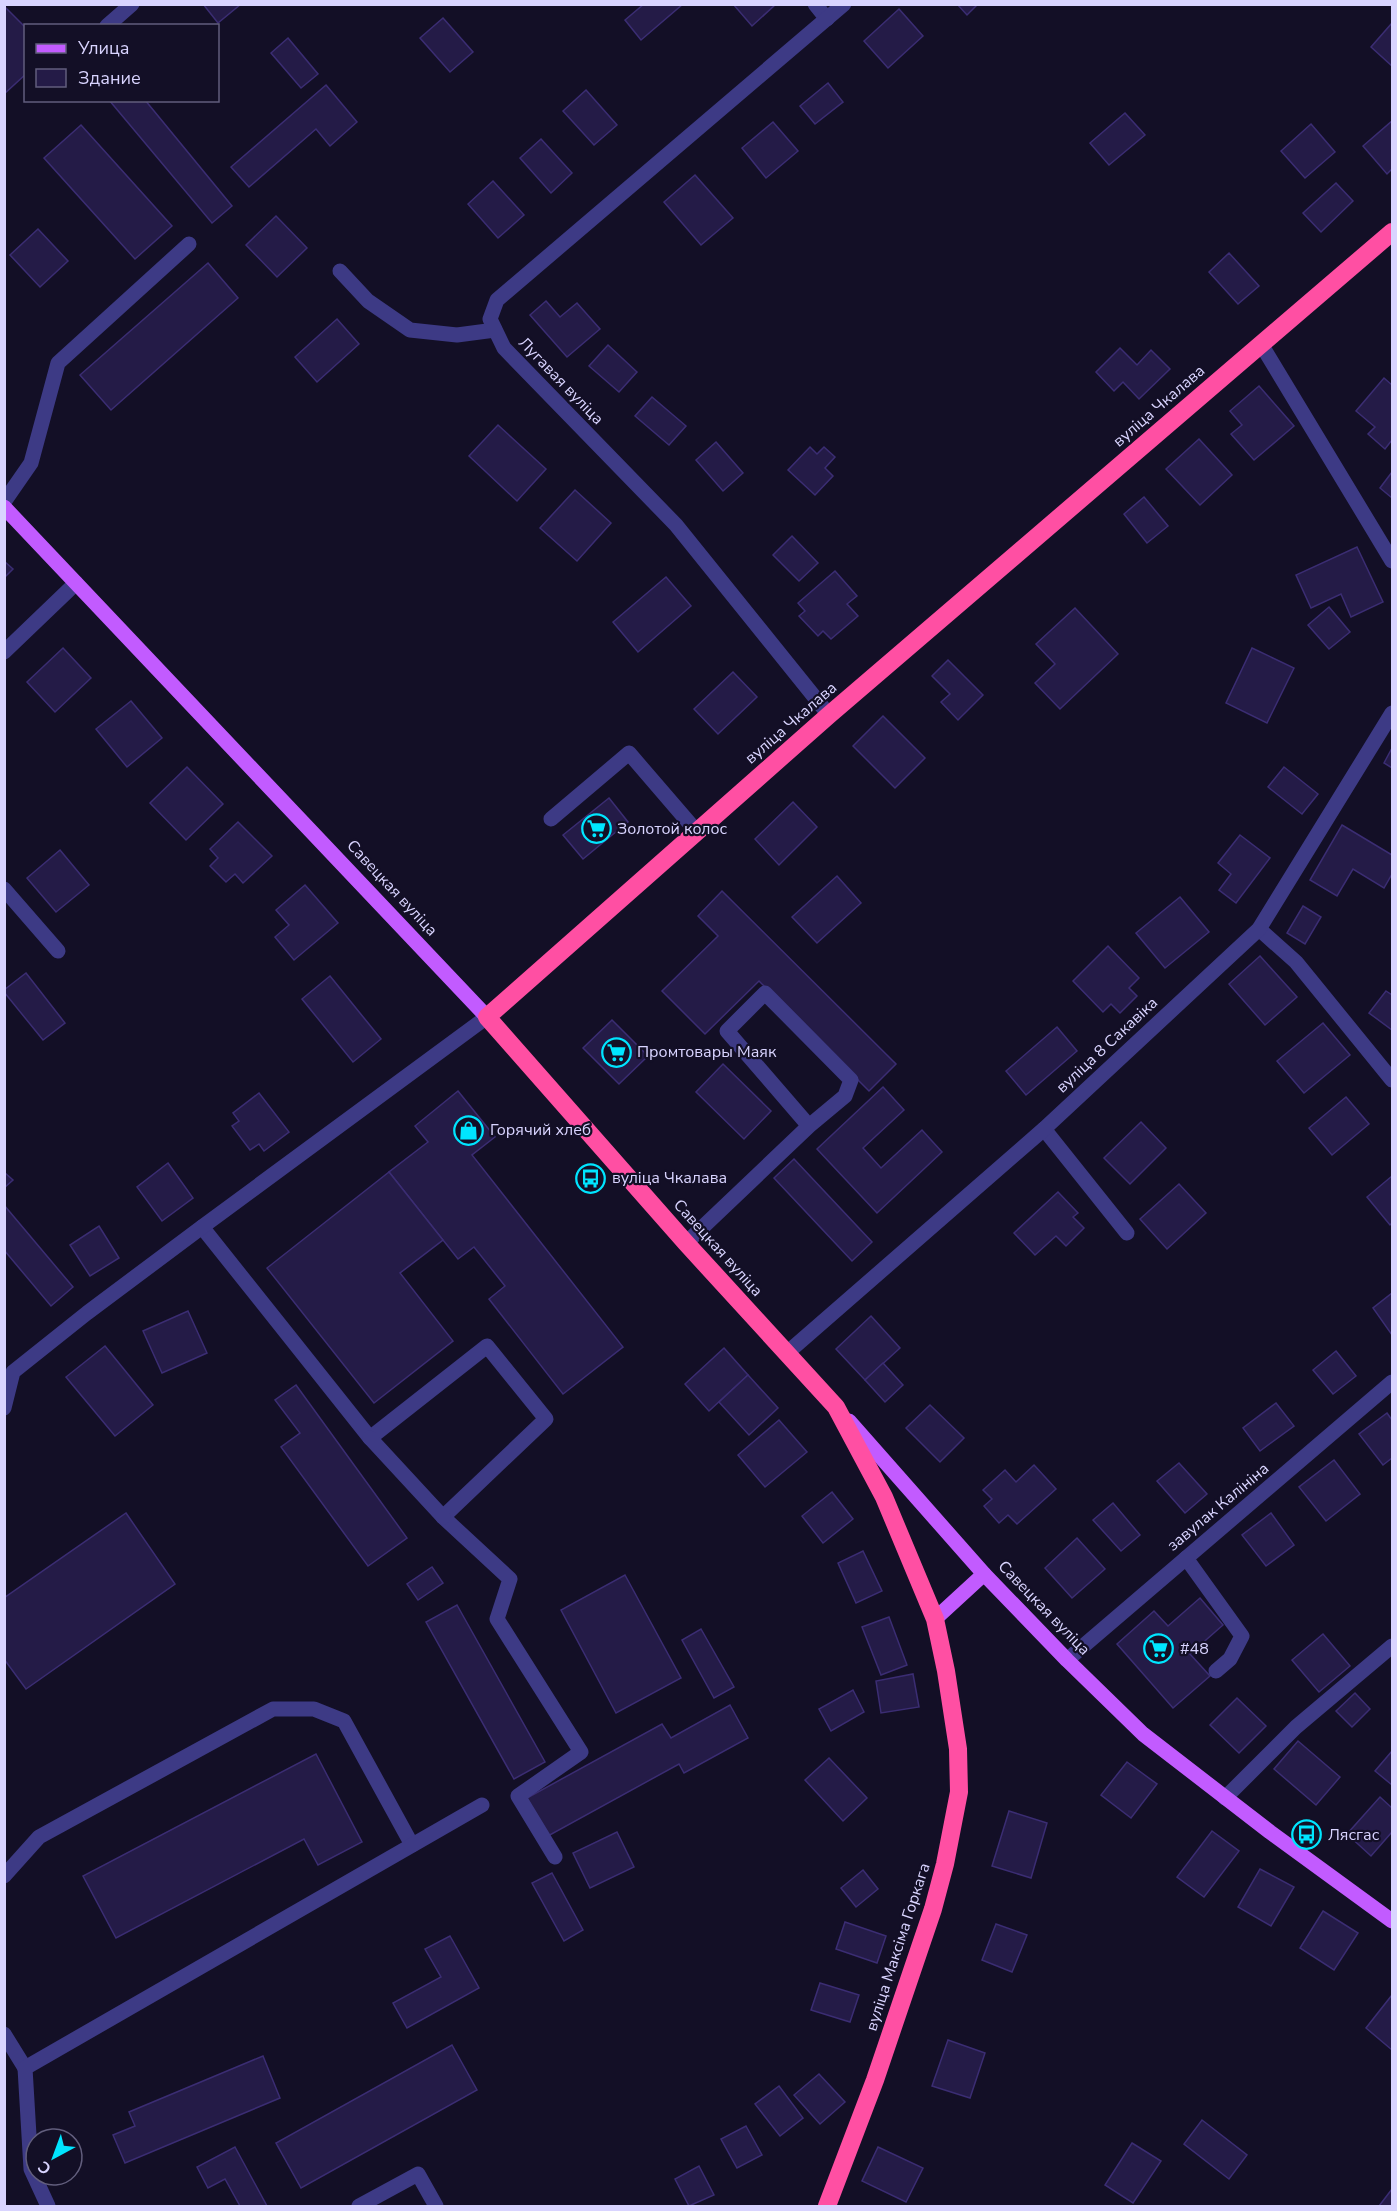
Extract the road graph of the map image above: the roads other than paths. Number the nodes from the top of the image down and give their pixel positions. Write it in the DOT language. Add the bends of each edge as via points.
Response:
graph roads {
  1 [pos="132,4"];
  2 [pos="815,4"];
  3 [pos="844,4"];
  4 [pos="827,19"];
  5 [pos="109,24"];
  6 [pos="1392,232"];
  7 [pos="189,244"];
  8 [pos="340,271"];
  9 [pos="495,330"];
  10 [pos="1261,344"];
  11 [pos="4,502"];
  12 [pos="4,507"];
  13 [pos="1392,561"];
  14 [pos="76,583"];
  15 [pos="4,652"];
  16 [pos="1392,713"];
  17 [pos="829,715"];
  18 [pos="551,819"];
  19 [pos="697,832"];
  20 [pos="4,889"];
  21 [pos="1259,929"];
  22 [pos="58,951"];
  23 [pos="487,1017"];
  24 [pos="1392,1080"];
  25 [pos="809,1125"];
  26 [pos="1044,1129"];
  27 [pos="202,1227"];
  28 [pos="1127,1233"];
  29 [pos="686,1243"];
  30 [pos="787,1353"];
  31 [pos="1392,1382"];
  32 [pos="836,1407"];
  33 [pos="4,1408"];
  34 [pos="370,1438"];
  35 [pos="443,1516"];
  36 [pos="1185,1558"];
  37 [pos="984,1574"];
  38 [pos="935,1619"];
  39 [pos="1392,1646"];
  40 [pos="1067,1660"];
  41 [pos="1216,1671"];
  42 [pos="1226,1798"];
  43 [pos="482,1805"];
  44 [pos="412,1845"];
  45 [pos="555,1857"];
  46 [pos="4,1876"];
  47 [pos="1392,1920"];
  48 [pos="4,2034"];
  49 [pos="25,2068"];
  50 [pos="48,2206"];
  51 [pos="360,2206"];
  52 [pos="436,2206"];
  53 [pos="827,2206"];
  1 -- 5 [label="street"];
  2 -- 4 [label="street"];
  3 -- 4 [label="street"];
  4 -- 9 [label="street" via="497,300 490,319"];
  6 -- 10 [label="highway, вуліца Чкалава"];
  7 -- 11 [label="street" via="58,363 31,463"];
  8 -- 9 [label="street" via="368,301 410,330 457,335"];
  9 -- 17 [label="street, Лугавая вуліца" via="504,348 676,525"];
  10 -- 13 [label="street"];
  10 -- 17 [label="highway, вуліца Чкалава"];
  12 -- 14 [label="main road, Савецкая вуліца"];
  14 -- 15 [label="street"];
  14 -- 23 [label="main road, Савецкая вуліца"];
  16 -- 21 [label="street, вуліца 8 Сакавіка"];
  17 -- 19 [label="highway, вуліца Чкалава"];
  18 -- 19 [label="street" via="629,753"];
  19 -- 23 [label="highway, вуліца Чкалава"];
  20 -- 22 [label="street"];
  21 -- 24 [label="street" via="1296,962"];
  21 -- 26 [label="street, вуліца 8 Сакавіка"];
  23 -- 27 [label="street, вуліца Чкалава"];
  23 -- 29 [label="highway, Савецкая вуліца"];
  25 -- 25 [label="street" via="845,1096 851,1080 765,993 727,1031"];
  25 -- 29 [label="street"];
  26 -- 28 [label="street"];
  26 -- 30 [label="street, вуліца 8 Сакавіка"];
  27 -- 33 [label="street, вуліца Чкалава" via="13,1372"];
  27 -- 34 [label="street"];
  29 -- 30 [label="highway, Савецкая вуліца"];
  30 -- 32 [label="highway, Савецкая вуліца"];
  31 -- 36 [label="street, завулак Калініна"];
  32 -- 37 [label="main road, Савецкая вуліца"];
  32 -- 38 [label="highway, вуліца Максіма Горкага" via="884,1497"];
  34 -- 35 [label="street"];
  34 -- 35 [label="street" via="488,1346 546,1419"];
  35 -- 45 [label="street" via="510,1579 497,1620 581,1752 518,1796"];
  36 -- 40 [label="street, завулак Калініна"];
  36 -- 41 [label="street" via="1242,1636 1230,1659"];
  37 -- 38 [label="main road"];
  37 -- 40 [label="main road, Савецкая вуліца"];
  38 -- 53 [label="highway, вуліца Максіма Горкага" via="958,1749 959,1792 933,1909"];
  39 -- 42 [label="street" via="1296,1726"];
  40 -- 42 [label="main road, Савецкая вуліца" via="1143,1734"];
  42 -- 47 [label="main road, Савецкая вуліца"];
  43 -- 44 [label="street"];
  44 -- 46 [label="street" via="344,1721 314,1709 273,1709 39,1837"];
  44 -- 49 [label="street"];
  48 -- 49 [label="street"];
  49 -- 50 [label="street" via="31,2169"];
  51 -- 52 [label="street" via="418,2174"];
}
